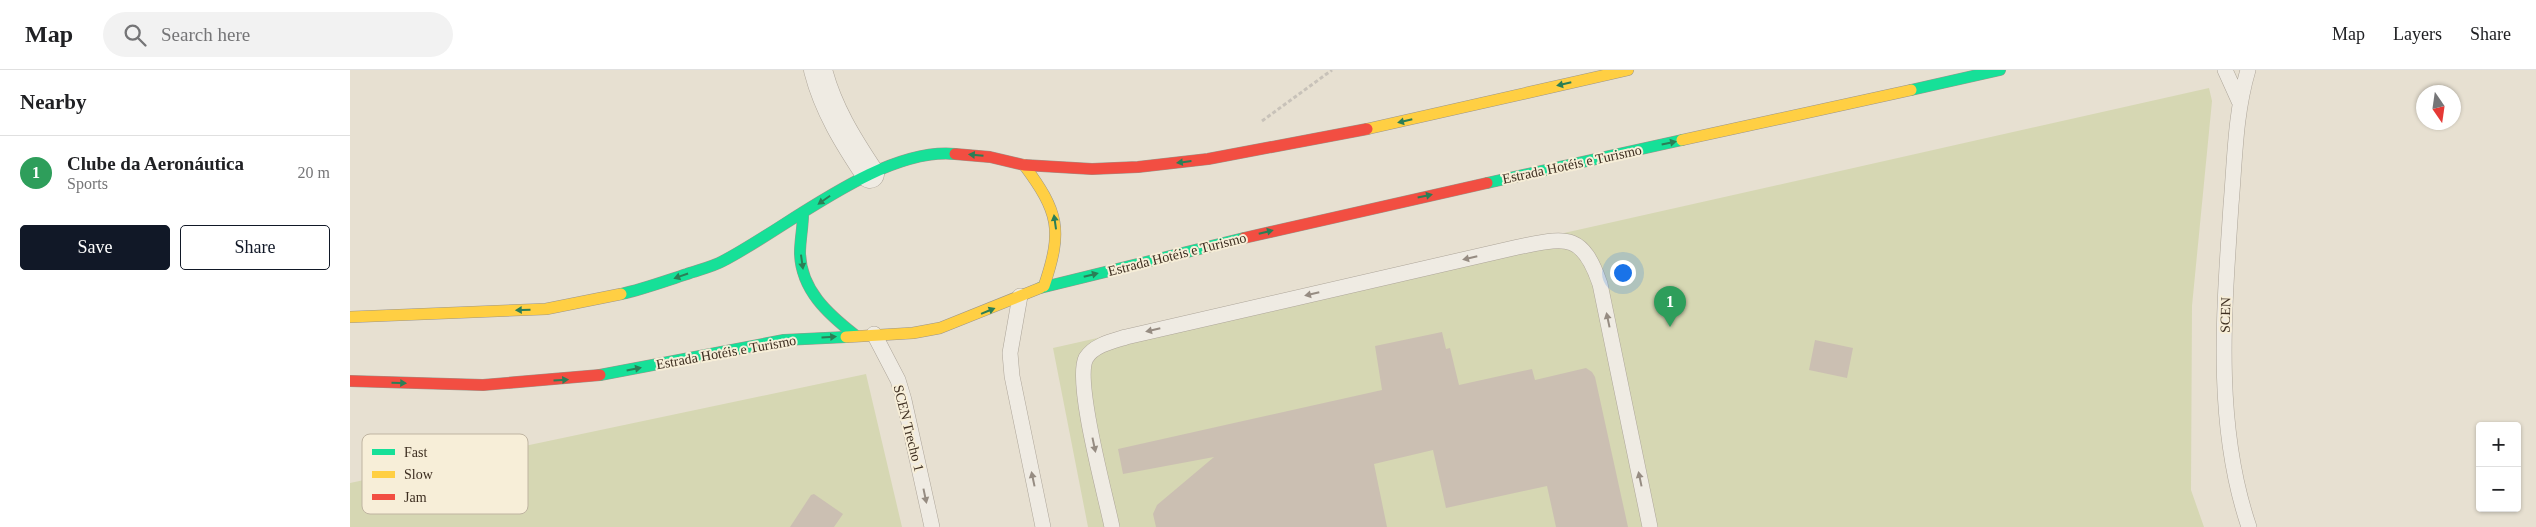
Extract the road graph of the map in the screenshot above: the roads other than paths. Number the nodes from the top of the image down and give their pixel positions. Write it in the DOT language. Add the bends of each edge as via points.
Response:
graph roads {
  1 [pos="818,70"];
  2 [pos="2000,70"];
  3 [pos="2225,70"];
  4 [pos="2248,70"];
  5 [pos="1612,72"];
  6 [pos="2239,101"];
  7 [pos="1024,165"];
  8 [pos="870,174"];
  9 [pos="803,214"];
  10 [pos="1044,286"];
  11 [pos="1020,296"];
  12 [pos="350,317"];
  13 [pos="874,334"];
  14 [pos="855,335"];
  15 [pos="350,381"];
  16 [pos="932,527"];
  17 [pos="1043,527"];
  18 [pos="1112,527"];
  19 [pos="1650,527"];
  20 [pos="2249,527"];
  1 -- 8 [label="street" via="824,95 840,128"];
  10 -- 2 [label="main road, Estrada Hotéis e Turismo, one-way" via="1322,219"];
  3 -- 6 [label="lane, SCEN"];
  4 -- 6 [label="lane, SCEN"];
  5 -- 7 [label="main road, one-way" via="1346,134 1232,156 1092,169"];
  6 -- 20 [label="lane, SCEN" via="2226,286 2225,380 2234,477"];
  7 -- 8 [label="main road, one-way" via="990,156 948,153 922,156"];
  10 -- 7 [label="main road, one-way" via="1054,260 1057,236 1054,210 1042,187"];
  8 -- 9 [label="main road, one-way" via="834,192"];
  9 -- 12 [label="main road, one-way" via="721,262 636,291 546,309"];
  9 -- 14 [label="main road, one-way" via="801,261 808,286 826,313"];
  10 -- 11 [label="main road, Estrada Hotéis e Turismo"];
  13 -- 11 [label="main road, Estrada Hotéis e Turismo, one-way" via="913,333 940,328"];
  17 -- 11 [label="lane, one-way" via="1012,376 1010,352"];
  13 -- 14 [label="main road, Estrada Hotéis e Turismo"];
  13 -- 16 [label="lane, SCEN Trecho 1, one-way" via="898,380"];
  15 -- 14 [label="main road, Estrada Hotéis e Turismo, one-way" via="482,385 586,378 784,340"];
  19 -- 18 [label="lane, one-way" via="1600,284 1585,251 1573,242 1560,241 1518,247 1135,334 1097,348 1087,357 1083,378"];
}
